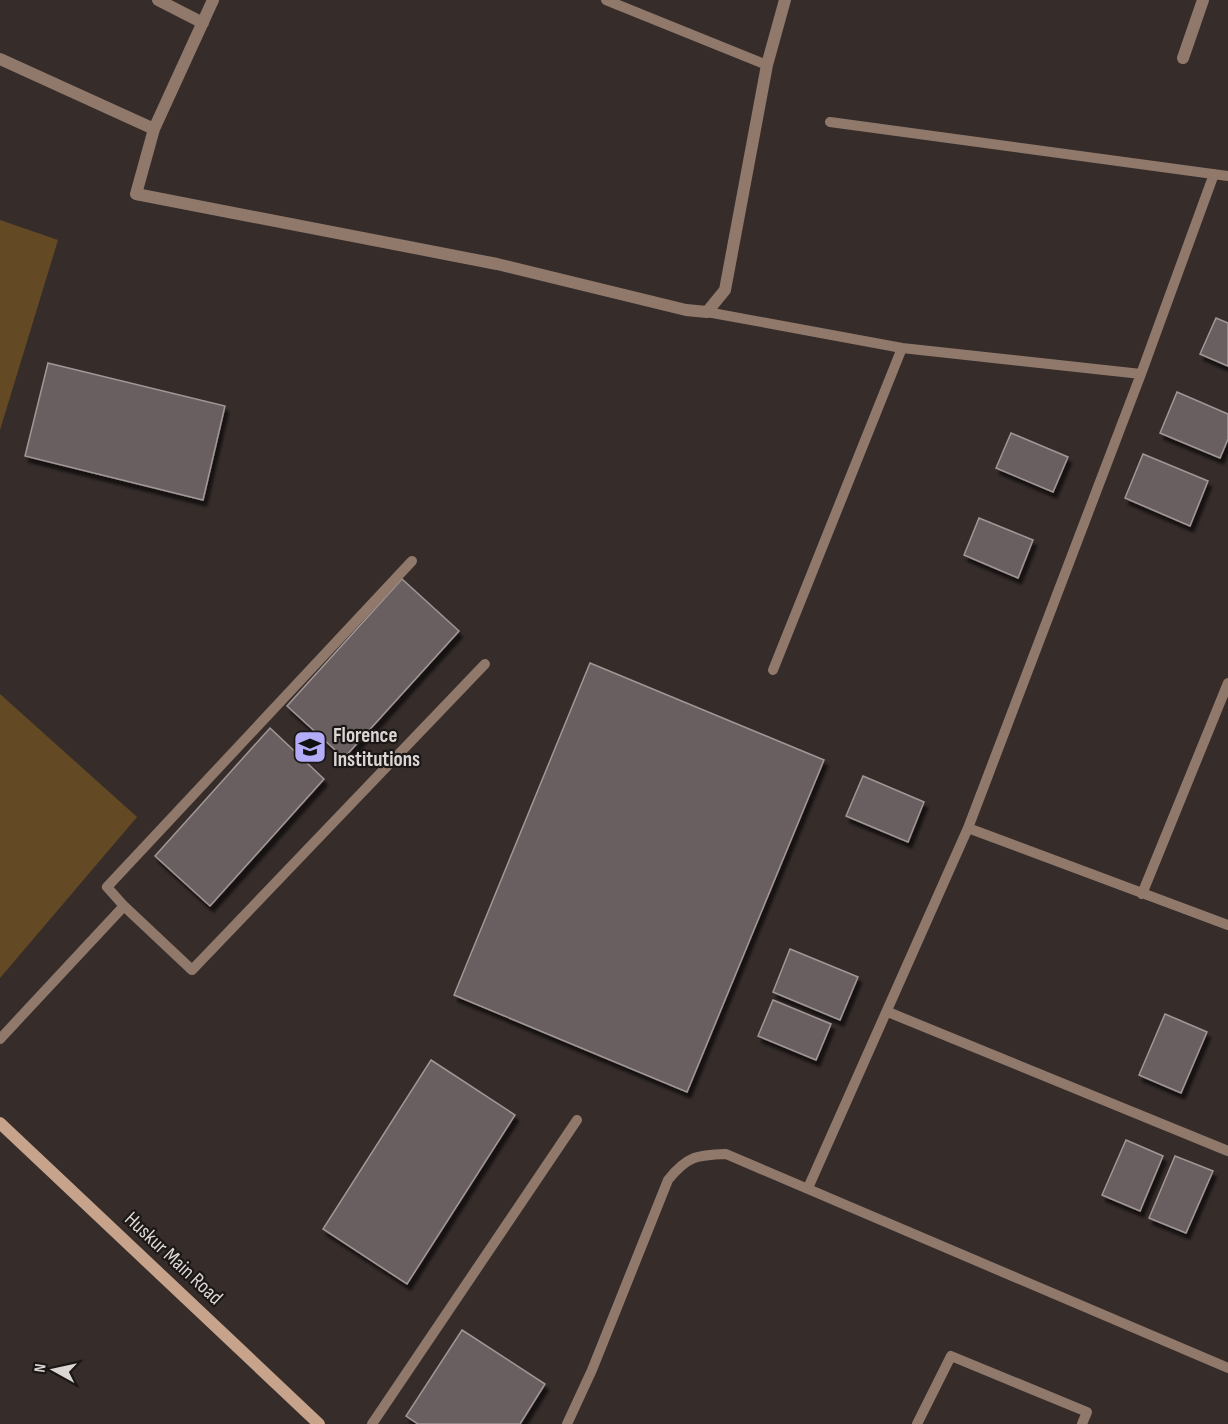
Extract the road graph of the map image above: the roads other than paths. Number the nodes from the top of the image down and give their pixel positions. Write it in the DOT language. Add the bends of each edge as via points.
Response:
graph roads {
  1 [pos="158,0"];
  2 [pos="213,0"];
  3 [pos="606,0"];
  4 [pos="785,0"];
  5 [pos="1203,0"];
  6 [pos="203,22"];
  7 [pos="0,58"];
  8 [pos="1183,58"];
  9 [pos="767,65"];
  10 [pos="830,122"];
  11 [pos="154,129"];
  12 [pos="1214,174"];
  13 [pos="1228,176"];
  14 [pos="707,312"];
  15 [pos="902,348"];
  16 [pos="1141,374"];
  17 [pos="412,561"];
  18 [pos="485,664"];
  19 [pos="773,670"];
  20 [pos="1228,683"];
  21 [pos="968,828"];
  22 [pos="1142,894"];
  23 [pos="124,906"];
  24 [pos="1228,925"];
  25 [pos="888,1012"];
  26 [pos="0,1039"];
  27 [pos="577,1120"];
  28 [pos="0,1123"];
  29 [pos="1228,1150"];
  30 [pos="808,1188"];
  31 [pos="1228,1368"];
  32 [pos="319,1424"];
  33 [pos="372,1424"];
  34 [pos="567,1424"];
  35 [pos="917,1424"];
  36 [pos="1082,1424"];
  1 -- 6 [label="street"];
  2 -- 6 [label="street"];
  3 -- 9 [label="lane"];
  4 -- 9 [label="street"];
  5 -- 8 [label="street"];
  6 -- 11 [label="street"];
  7 -- 11 [label="street"];
  9 -- 14 [label="street" via="725,290"];
  10 -- 12 [label="lane"];
  11 -- 14 [label="street" via="136,194 496,264"];
  12 -- 13 [label="lane"];
  12 -- 16 [label="lane"];
  14 -- 15 [label="lane"];
  15 -- 16 [label="lane"];
  15 -- 19 [label="lane"];
  16 -- 21 [label="lane"];
  17 -- 23 [label="lane" via="108,887"];
  18 -- 23 [label="lane" via="192,970"];
  20 -- 22 [label="lane"];
  21 -- 22 [label="lane"];
  21 -- 25 [label="lane"];
  22 -- 24 [label="lane"];
  23 -- 26 [label="lane"];
  25 -- 29 [label="lane"];
  25 -- 30 [label="lane"];
  27 -- 33 [label="lane"];
  28 -- 32 [label="main road, Huskur Main Road"];
  30 -- 31 [label="lane"];
  30 -- 34 [label="lane" via="726,1154 695,1155 677,1169 668,1180"];
  35 -- 36 [label="lane" via="951,1356 1087,1412"];
}
